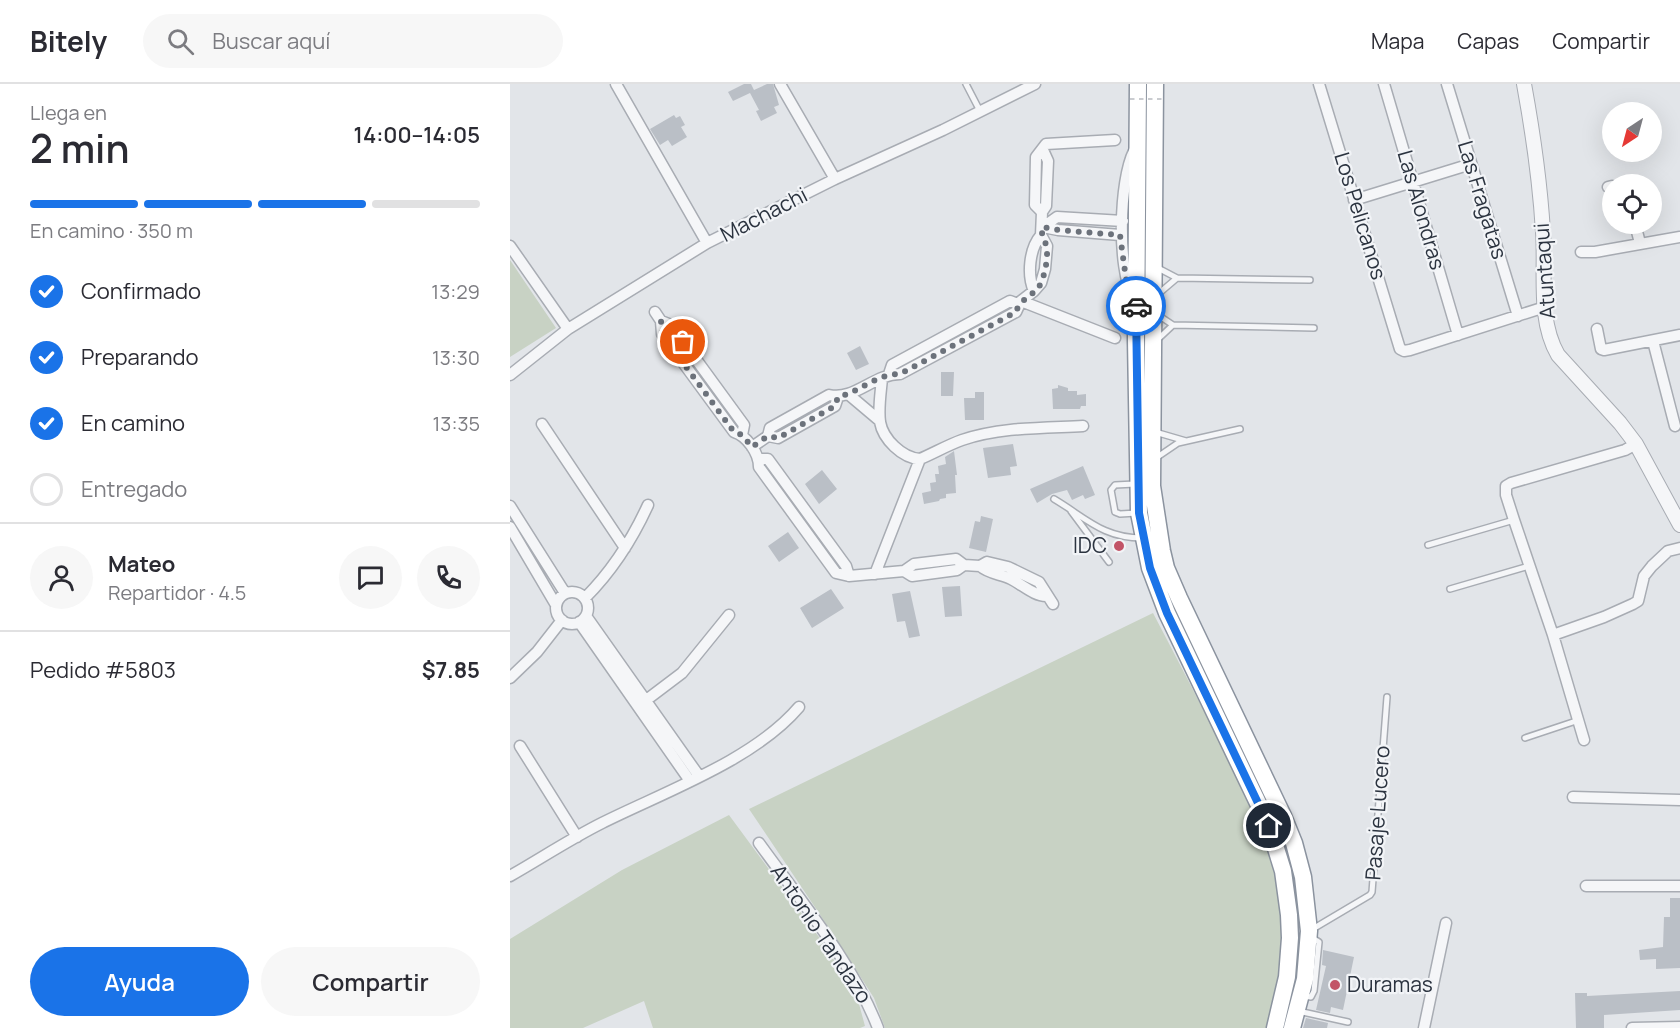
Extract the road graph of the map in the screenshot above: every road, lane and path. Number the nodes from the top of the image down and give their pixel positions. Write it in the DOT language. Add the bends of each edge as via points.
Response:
graph roads {
  1 [pos="616,84"];
  2 [pos="780,84"];
  3 [pos="966,84"];
  4 [pos="1035,84"];
  5 [pos="1319,84"];
  6 [pos="1384,84"];
  7 [pos="1448,84"];
  8 [pos="1524,84"];
  9 [pos="1134,91"];
  10 [pos="1159,91"];
  11 [pos="980,111"];
  12 [pos="1115,140"];
  13 [pos="1137,146"];
  14 [pos="1472,164"];
  15 [pos="835,179"];
  16 [pos="1413,182"];
  17 [pos="1354,200"];
  18 [pos="1122,221"];
  19 [pos="1042,231"];
  20 [pos="1638,234"];
  21 [pos="1120,235"];
  22 [pos="1680,237"];
  23 [pos="707,243"];
  24 [pos="1640,243"];
  25 [pos="510,246"];
  26 [pos="1581,252"];
  27 [pos="1154,266"];
  28 [pos="1177,278"];
  29 [pos="1310,280"];
  30 [pos="1020,303"];
  31 [pos="1136,303"];
  32 [pos="1154,305"];
  33 [pos="1545,307"];
  34 [pos="1518,316"];
  35 [pos="658,317"];
  36 [pos="1173,325"];
  37 [pos="1314,328"];
  38 [pos="568,329"];
  39 [pos="1598,329"];
  40 [pos="1458,335"];
  41 [pos="1680,335"];
  42 [pos="1115,338"];
  43 [pos="1653,340"];
  44 [pos="1153,343"];
  45 [pos="510,375"];
  46 [pos="885,376"];
  47 [pos="843,396"];
  48 [pos="880,422"];
  49 [pos="542,424"];
  50 [pos="1083,426"];
  51 [pos="1675,426"];
  52 [pos="1240,429"];
  53 [pos="1153,432"];
  54 [pos="1188,441"];
  55 [pos="1636,444"];
  56 [pos="752,447"];
  57 [pos="920,459"];
  58 [pos="1152,461"];
  59 [pos="1138,483"];
  60 [pos="1054,499"];
  61 [pos="648,505"];
  62 [pos="510,506"];
  63 [pos="1069,508"];
  64 [pos="1139,513"];
  65 [pos="1514,520"];
  66 [pos="512,523"];
  67 [pos="1680,525"];
  68 [pos="1143,538"];
  69 [pos="1428,546"];
  70 [pos="625,548"];
  71 [pos="1680,548"];
  72 [pos="1109,562"];
  73 [pos="1529,566"];
  74 [pos="874,574"];
  75 [pos="1450,589"];
  76 [pos="566,593"];
  77 [pos="585,598"];
  78 [pos="1050,600"];
  79 [pos="556,605"];
  80 [pos="729,615"];
  81 [pos="582,619"];
  82 [pos="562,620"];
  83 [pos="1553,635"];
  84 [pos="510,678"];
  85 [pos="1387,697"];
  86 [pos="642,703"];
  87 [pos="799,706"];
  88 [pos="1579,720"];
  89 [pos="1525,738"];
  90 [pos="1584,740"];
  91 [pos="520,746"];
  92 [pos="694,778"];
  93 [pos="1573,797"];
  94 [pos="1680,800"];
  95 [pos="577,837"];
  96 [pos="759,843"];
  97 [pos="510,876"];
  98 [pos="1586,886"];
  99 [pos="1680,886"];
  100 [pos="1446,923"];
  101 [pos="1309,934"];
  102 [pos="1299,1004"];
  103 [pos="1348,1022"];
  104 [pos="1680,1027"];
  105 [pos="878,1028"];
  106 [pos="1275,1028"];
  107 [pos="1292,1028"];
  108 [pos="1424,1028"];
  109 [pos="1632,1028"];
  1 -- 23 [label="street"];
  2 -- 15 [label="street"];
  3 -- 11 [label="lane"];
  4 -- 11 [label="street, Machachi"];
  5 -- 17 [label="street, Los Pelicanos"];
  6 -- 16 [label="street, Las Alondras"];
  7 -- 14 [label="street, Las Fragatas"];
  8 -- 33 [label="street, Atuntaqui" via="1539,178"];
  9 -- 10 [label="path, bridge"];
  9 -- 13 [label="highway"];
  10 -- 27 [label="highway"];
  11 -- 15 [label="street, Machachi"];
  12 -- 19 [label="street" via="1048,143 1036,157 1035,205 1042,212"];
  13 -- 18 [label="street" via="1128,167"];
  13 -- 31 [label="highway"];
  14 -- 16 [label="street"];
  14 -- 34 [label="street, Las Fragatas"];
  15 -- 23 [label="street, Machachi"];
  16 -- 17 [label="street"];
  16 -- 40 [label="street, Las Alondras"];
  17 -- 40 [label="street, Los Pelicanos" via="1400,348 1410,350"];
  18 -- 19 [label="street" via="1057,217"];
  18 -- 21 [label="street"];
  19 -- 21 [label="street"];
  19 -- 30 [label="street" via="1047,246 1045,270 1041,283"];
  20 -- 24 [label="street"];
  21 -- 31 [label="street" via="1126,279"];
  22 -- 24 [label="street"];
  23 -- 38 [label="street, Machachi"];
  24 -- 26 [label="street"];
  25 -- 38 [label="street"];
  27 -- 28 [label="lane"];
  27 -- 32 [label="highway"];
  28 -- 29 [label="lane"];
  28 -- 32 [label="lane"];
  30 -- 42 [label="street"];
  30 -- 46 [label="street" via="1016,312 900,374"];
  31 -- 59 [label="highway"];
  32 -- 36 [label="lane"];
  32 -- 44 [label="highway"];
  33 -- 34 [label="street"];
  33 -- 55 [label="street, Atuntaqui" via="1558,355"];
  34 -- 40 [label="street"];
  35 -- 56 [label="street" via="671,325 744,425 742,435"];
  36 -- 37 [label="lane"];
  36 -- 44 [label="lane"];
  38 -- 45 [label="street, Machachi"];
  39 -- 43 [label="street" via="1602,350"];
  41 -- 43 [label="street"];
  43 -- 51 [label="street"];
  44 -- 53 [label="highway"];
  46 -- 47 [label="street"];
  46 -- 48 [label="street"];
  47 -- 48 [label="street"];
  47 -- 56 [label="street" via="835,406 778,438 768,436"];
  48 -- 57 [label="street" via="892,445 913,459"];
  49 -- 70 [label="street"];
  50 -- 57 [label="street" via="997,432 963,440"];
  52 -- 54 [label="lane"];
  53 -- 54 [label="lane"];
  53 -- 58 [label="highway"];
  54 -- 58 [label="lane" via="1174,445"];
  55 -- 65 [label="street" via="1511,483 1506,487"];
  55 -- 67 [label="street, Atuntaqui"];
  56 -- 74 [label="street" via="759,459 768,459 846,566 849,576"];
  57 -- 74 [label="street"];
  58 -- 101 [label="highway" via="1155,509 1166,568 1294,843 1303,877"];
  59 -- 64 [label="highway"];
  59 -- 64 [label="lane" via="1115,485 1111,490 1115,512"];
  60 -- 63 [label="lane"];
  61 -- 70 [label="street"];
  62 -- 66 [label="street"];
  63 -- 68 [label="lane" via="1097,528"];
  63 -- 72 [label="lane"];
  64 -- 68 [label="highway"];
  65 -- 69 [label="lane"];
  65 -- 73 [label="street"];
  66 -- 76 [label="street"];
  66 -- 79 [label="street"];
  68 -- 106 [label="highway" via="1167,613 1269,826 1283,871 1290,938 1287,977"];
  70 -- 77 [label="street"];
  71 -- 83 [label="street" via="1668,551 1652,566 1633,604"];
  73 -- 75 [label="lane"];
  73 -- 83 [label="street"];
  74 -- 78 [label="street" via="956,559 964,566 980,566 1009,578"];
  76 -- 77 [label="street" via="576,592"];
  76 -- 79 [label="street"];
  77 -- 81 [label="street" via="588,607"];
  79 -- 82 [label="street"];
  80 -- 86 [label="street" via="682,673"];
  81 -- 82 [label="street" via="567,623"];
  81 -- 86 [label="street"];
  82 -- 84 [label="street"];
  83 -- 88 [label="street"];
  85 -- 101 [label="lane, Pasaje Lucero" via="1372,892"];
  86 -- 92 [label="street"];
  87 -- 92 [label="street" via="787,721 749,749"];
  88 -- 89 [label="lane"];
  88 -- 90 [label="street"];
  91 -- 95 [label="street"];
  92 -- 95 [label="street"];
  93 -- 94 [label="street"];
  95 -- 97 [label="street"];
  96 -- 105 [label="street, Antonio Tandazo" via="833,947 869,1005"];
  98 -- 99 [label="street"];
  100 -- 108 [label="street"];
  101 -- 102 [label="highway"];
  102 -- 103 [label="lane"];
  102 -- 107 [label="highway"];
  104 -- 109 [label="street"];
}
